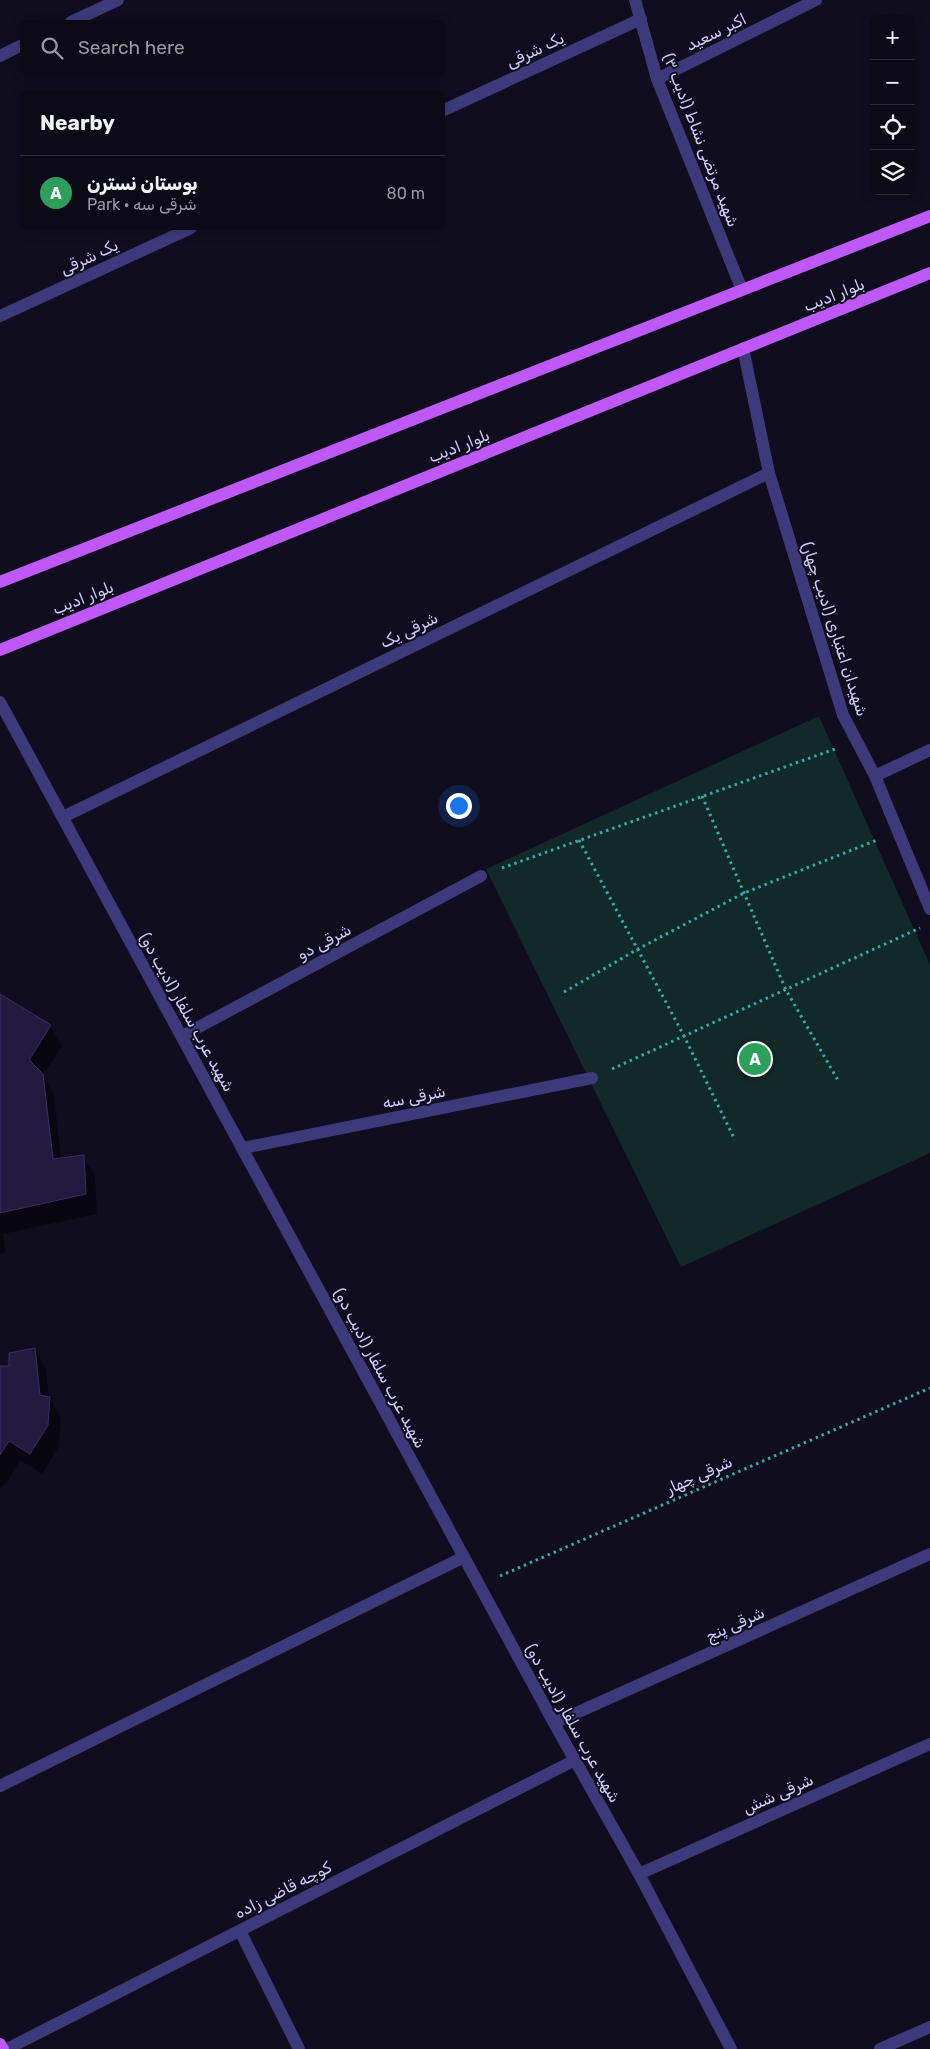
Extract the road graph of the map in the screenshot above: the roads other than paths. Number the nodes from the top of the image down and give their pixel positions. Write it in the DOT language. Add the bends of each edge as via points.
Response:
graph roads {
  1 [pos="118,0"];
  2 [pos="635,0"];
  3 [pos="816,0"];
  4 [pos="641,19"];
  5 [pos="75,20"];
  6 [pos="20,46"];
  7 [pos="0,56"];
  8 [pos="657,79"];
  9 [pos="445,110"];
  10 [pos="930,216"];
  11 [pos="187,230"];
  12 [pos="930,273"];
  13 [pos="742,290"];
  14 [pos="0,316"];
  15 [pos="743,348"];
  16 [pos="769,473"];
  17 [pos="0,582"];
  18 [pos="0,650"];
  19 [pos="0,702"];
  20 [pos="930,750"];
  21 [pos="876,776"];
  22 [pos="63,817"];
  23 [pos="481,876"];
  24 [pos="930,909"];
  25 [pos="182,1036"];
  26 [pos="592,1078"];
  27 [pos="243,1148"];
  28 [pos="930,1554"];
  29 [pos="464,1557"];
  30 [pos="554,1723"];
  31 [pos="930,1744"];
  32 [pos="575,1760"];
  33 [pos="0,1786"];
  34 [pos="639,1874"];
  35 [pos="240,1931"];
  36 [pos="930,2027"];
  37 [pos="0,2044"];
  38 [pos="886,2048"];
  39 [pos="5,2049"];
  40 [pos="299,2049"];
  41 [pos="731,2049"];
  1 -- 5 [label="street"];
  2 -- 4 [label="street, شهید مرتضی نشاط (ادیب ۳)"];
  3 -- 8 [label="street, اکبر سعید"];
  4 -- 8 [label="street, شهید مرتضی نشاط (ادیب ۳)"];
  4 -- 9 [label="street, یک شرقی"];
  6 -- 7 [label="street"];
  8 -- 13 [label="street, شهید مرتضی نشاط (ادیب ۳)"];
  10 -- 13 [label="main road"];
  11 -- 14 [label="street, یک شرقی"];
  12 -- 15 [label="main road, بلوار ادیب"];
  13 -- 17 [label="main road"];
  15 -- 16 [label="street, شهیدان اعتباری (ادیب چهار)"];
  15 -- 18 [label="main road, بلوار ادیب"];
  16 -- 21 [label="street, شهیدان اعتباری (ادیب چهار)" via="843,715"];
  16 -- 22 [label="street, شرقی یک"];
  19 -- 22 [label="street, شهید عرب سلفار (ادیب دو)"];
  20 -- 21 [label="street"];
  21 -- 24 [label="street, شهیدان اعتباری (ادیب چهار)"];
  22 -- 25 [label="street, شهید عرب سلفار (ادیب دو)"];
  23 -- 25 [label="street, شرقی دو"];
  25 -- 27 [label="street, شهید عرب سلفار (ادیب دو)"];
  26 -- 27 [label="street, شرقی سه"];
  27 -- 29 [label="street, شهید عرب سلفار (ادیب دو)"];
  28 -- 30 [label="street, شرقی پنج"];
  29 -- 30 [label="street, شهید عرب سلفار (ادیب دو)"];
  29 -- 33 [label="street"];
  30 -- 32 [label="street, شهید عرب سلفار (ادیب دو)"];
  31 -- 34 [label="street, شرقی شش"];
  32 -- 34 [label="street, شهید عرب سلفار (ادیب دو)"];
  32 -- 35 [label="street, کوچه قاضی زاده"];
  34 -- 41 [label="street, شهید عرب سلفار (ادیب دو)"];
  35 -- 39 [label="street, کوچه قاضی زاده"];
  35 -- 40 [label="street"];
  36 -- 38 [label="street"];
  37 -- 39 [label="main road"];
}
